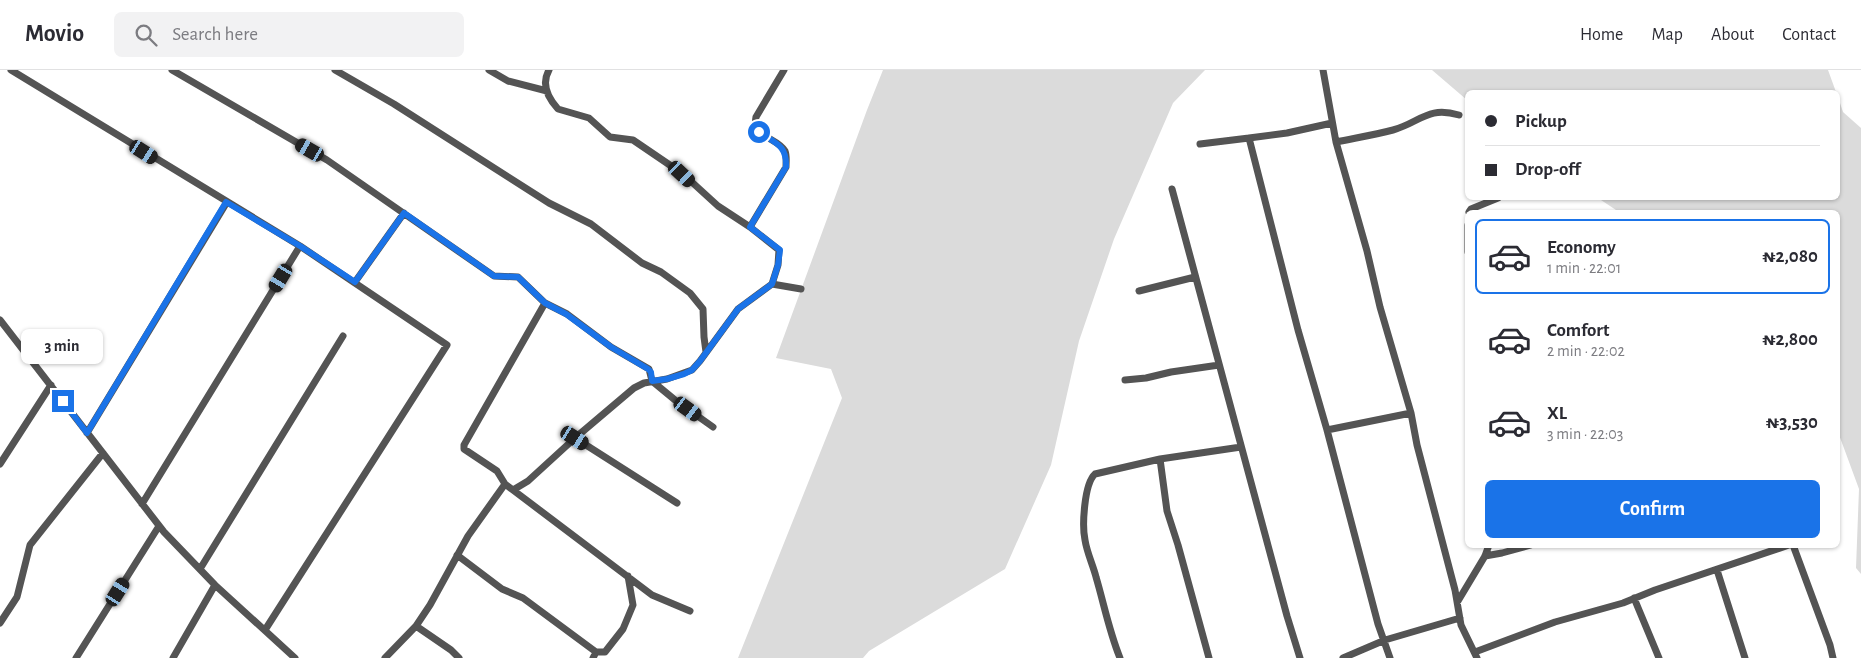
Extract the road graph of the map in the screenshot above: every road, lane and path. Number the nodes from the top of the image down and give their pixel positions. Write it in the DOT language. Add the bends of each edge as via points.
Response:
graph roads {
  1 [pos="11,70"];
  2 [pos="172,70"];
  3 [pos="335,70"];
  4 [pos="489,70"];
  5 [pos="549,70"];
  6 [pos="784,70"];
  7 [pos="1323,70"];
  8 [pos="546,91"];
  9 [pos="1459,115"];
  10 [pos="1332,123"];
  11 [pos="1249,138"];
  12 [pos="1336,142"];
  13 [pos="1200,144"];
  14 [pos="1172,189"];
  15 [pos="1492,200"];
  16 [pos="226,202"];
  17 [pos="1470,210"];
  18 [pos="404,213"];
  19 [pos="750,227"];
  20 [pos="300,246"];
  21 [pos="1195,276"];
  22 [pos="355,282"];
  23 [pos="772,284"];
  24 [pos="801,289"];
  25 [pos="1139,291"];
  26 [pos="545,303"];
  27 [pos="0,320"];
  28 [pos="343,336"];
  29 [pos="706,352"];
  30 [pos="1219,366"];
  31 [pos="1125,380"];
  32 [pos="652,381"];
  33 [pos="51,385"];
  34 [pos="1410,413"];
  35 [pos="713,428"];
  36 [pos="1327,430"];
  37 [pos="87,433"];
  38 [pos="575,438"];
  39 [pos="1240,447"];
  40 [pos="103,453"];
  41 [pos="1160,459"];
  42 [pos="0,464"];
  43 [pos="505,484"];
  44 [pos="513,490"];
  45 [pos="142,504"];
  46 [pos="677,504"];
  47 [pos="159,526"];
  48 [pos="1487,548"];
  49 [pos="1520,548"];
  50 [pos="1779,548"];
  51 [pos="1794,548"];
  52 [pos="457,555"];
  53 [pos="1485,556"];
  54 [pos="200,569"];
  55 [pos="1717,570"];
  56 [pos="628,576"];
  57 [pos="215,585"];
  58 [pos="1634,598"];
  59 [pos="1458,601"];
  60 [pos="690,611"];
  61 [pos="1460,618"];
  62 [pos="0,623"];
  63 [pos="416,626"];
  64 [pos="265,630"];
  65 [pos="1385,640"];
  66 [pos="595,655"];
  67 [pos="1476,655"];
  68 [pos="76,658"];
  69 [pos="173,658"];
  70 [pos="295,658"];
  71 [pos="385,658"];
  72 [pos="459,658"];
  73 [pos="1120,658"];
  74 [pos="1209,658"];
  75 [pos="1300,658"];
  76 [pos="1343,658"];
  77 [pos="1390,658"];
  78 [pos="1659,658"];
  79 [pos="1745,658"];
  80 [pos="1833,658"];
  1 -- 16 [label="street"];
  2 -- 18 [label="street" via="327,160"];
  3 -- 29 [label="street" via="549,203 591,224 642,264 661,272 690,293 703,309"];
  4 -- 8 [label="street" via="508,82"];
  5 -- 8 [label="street"];
  6 -- 19 [label="street" via="755,122 759,132 785,152 786,167"];
  7 -- 10 [label="street"];
  8 -- 19 [label="street" via="558,109 589,118 610,137 633,140"];
  9 -- 12 [label="street" via="1443,111 1432,113 1398,129"];
  10 -- 11 [label="street"];
  10 -- 12 [label="street"];
  11 -- 13 [label="street"];
  11 -- 36 [label="street"];
  12 -- 34 [label="street"];
  14 -- 21 [label="street"];
  15 -- 17 [label="street"];
  16 -- 20 [label="street"];
  16 -- 37 [label="street"];
  18 -- 22 [label="street"];
  18 -- 26 [label="street" via="494,276 518,277"];
  19 -- 23 [label="street" via="780,250"];
  20 -- 22 [label="street"];
  20 -- 45 [label="street"];
  21 -- 25 [label="street"];
  21 -- 30 [label="street"];
  22 -- 64 [label="street" via="447,345"];
  23 -- 24 [label="street"];
  23 -- 29 [label="street" via="738,309"];
  26 -- 32 [label="street" via="648,369"];
  26 -- 43 [label="street" via="464,445 466,451 497,471"];
  27 -- 33 [label="street"];
  28 -- 54 [label="street"];
  29 -- 32 [label="street" via="692,370"];
  30 -- 31 [label="street"];
  30 -- 39 [label="street"];
  32 -- 35 [label="street"];
  32 -- 38 [label="street" via="634,388"];
  33 -- 37 [label="street"];
  33 -- 42 [label="street"];
  34 -- 36 [label="street"];
  34 -- 59 [label="street"];
  36 -- 65 [label="street"];
  37 -- 40 [label="street"];
  38 -- 44 [label="street" via="528,481"];
  38 -- 46 [label="street"];
  39 -- 41 [label="street"];
  39 -- 75 [label="street"];
  40 -- 45 [label="street"];
  40 -- 62 [label="street" via="30,545 17,597"];
  41 -- 73 [label="street" via="1095,474 1087,490 1084,539"];
  41 -- 74 [label="street" via="1166,512"];
  43 -- 44 [label="street"];
  43 -- 52 [label="street"];
  44 -- 56 [label="street"];
  45 -- 47 [label="street"];
  47 -- 54 [label="street"];
  47 -- 68 [label="street"];
  48 -- 53 [label="street"];
  49 -- 53 [label="street"];
  50 -- 55 [label="street"];
  51 -- 80 [label="street"];
  52 -- 63 [label="street"];
  52 -- 66 [label="street" via="502,589 523,598"];
  53 -- 59 [label="street"];
  54 -- 57 [label="street"];
  55 -- 58 [label="street"];
  55 -- 79 [label="street"];
  56 -- 60 [label="street" via="652,595"];
  56 -- 66 [label="street" via="634,605 623,629 605,652"];
  57 -- 64 [label="street"];
  57 -- 69 [label="street"];
  58 -- 67 [label="street" via="1555,622"];
  58 -- 78 [label="street"];
  59 -- 61 [label="street"];
  61 -- 65 [label="street"];
  61 -- 67 [label="street"];
  63 -- 71 [label="street"];
  63 -- 72 [label="street"];
  64 -- 70 [label="street"];
  65 -- 76 [label="street"];
  65 -- 77 [label="street"];
}
